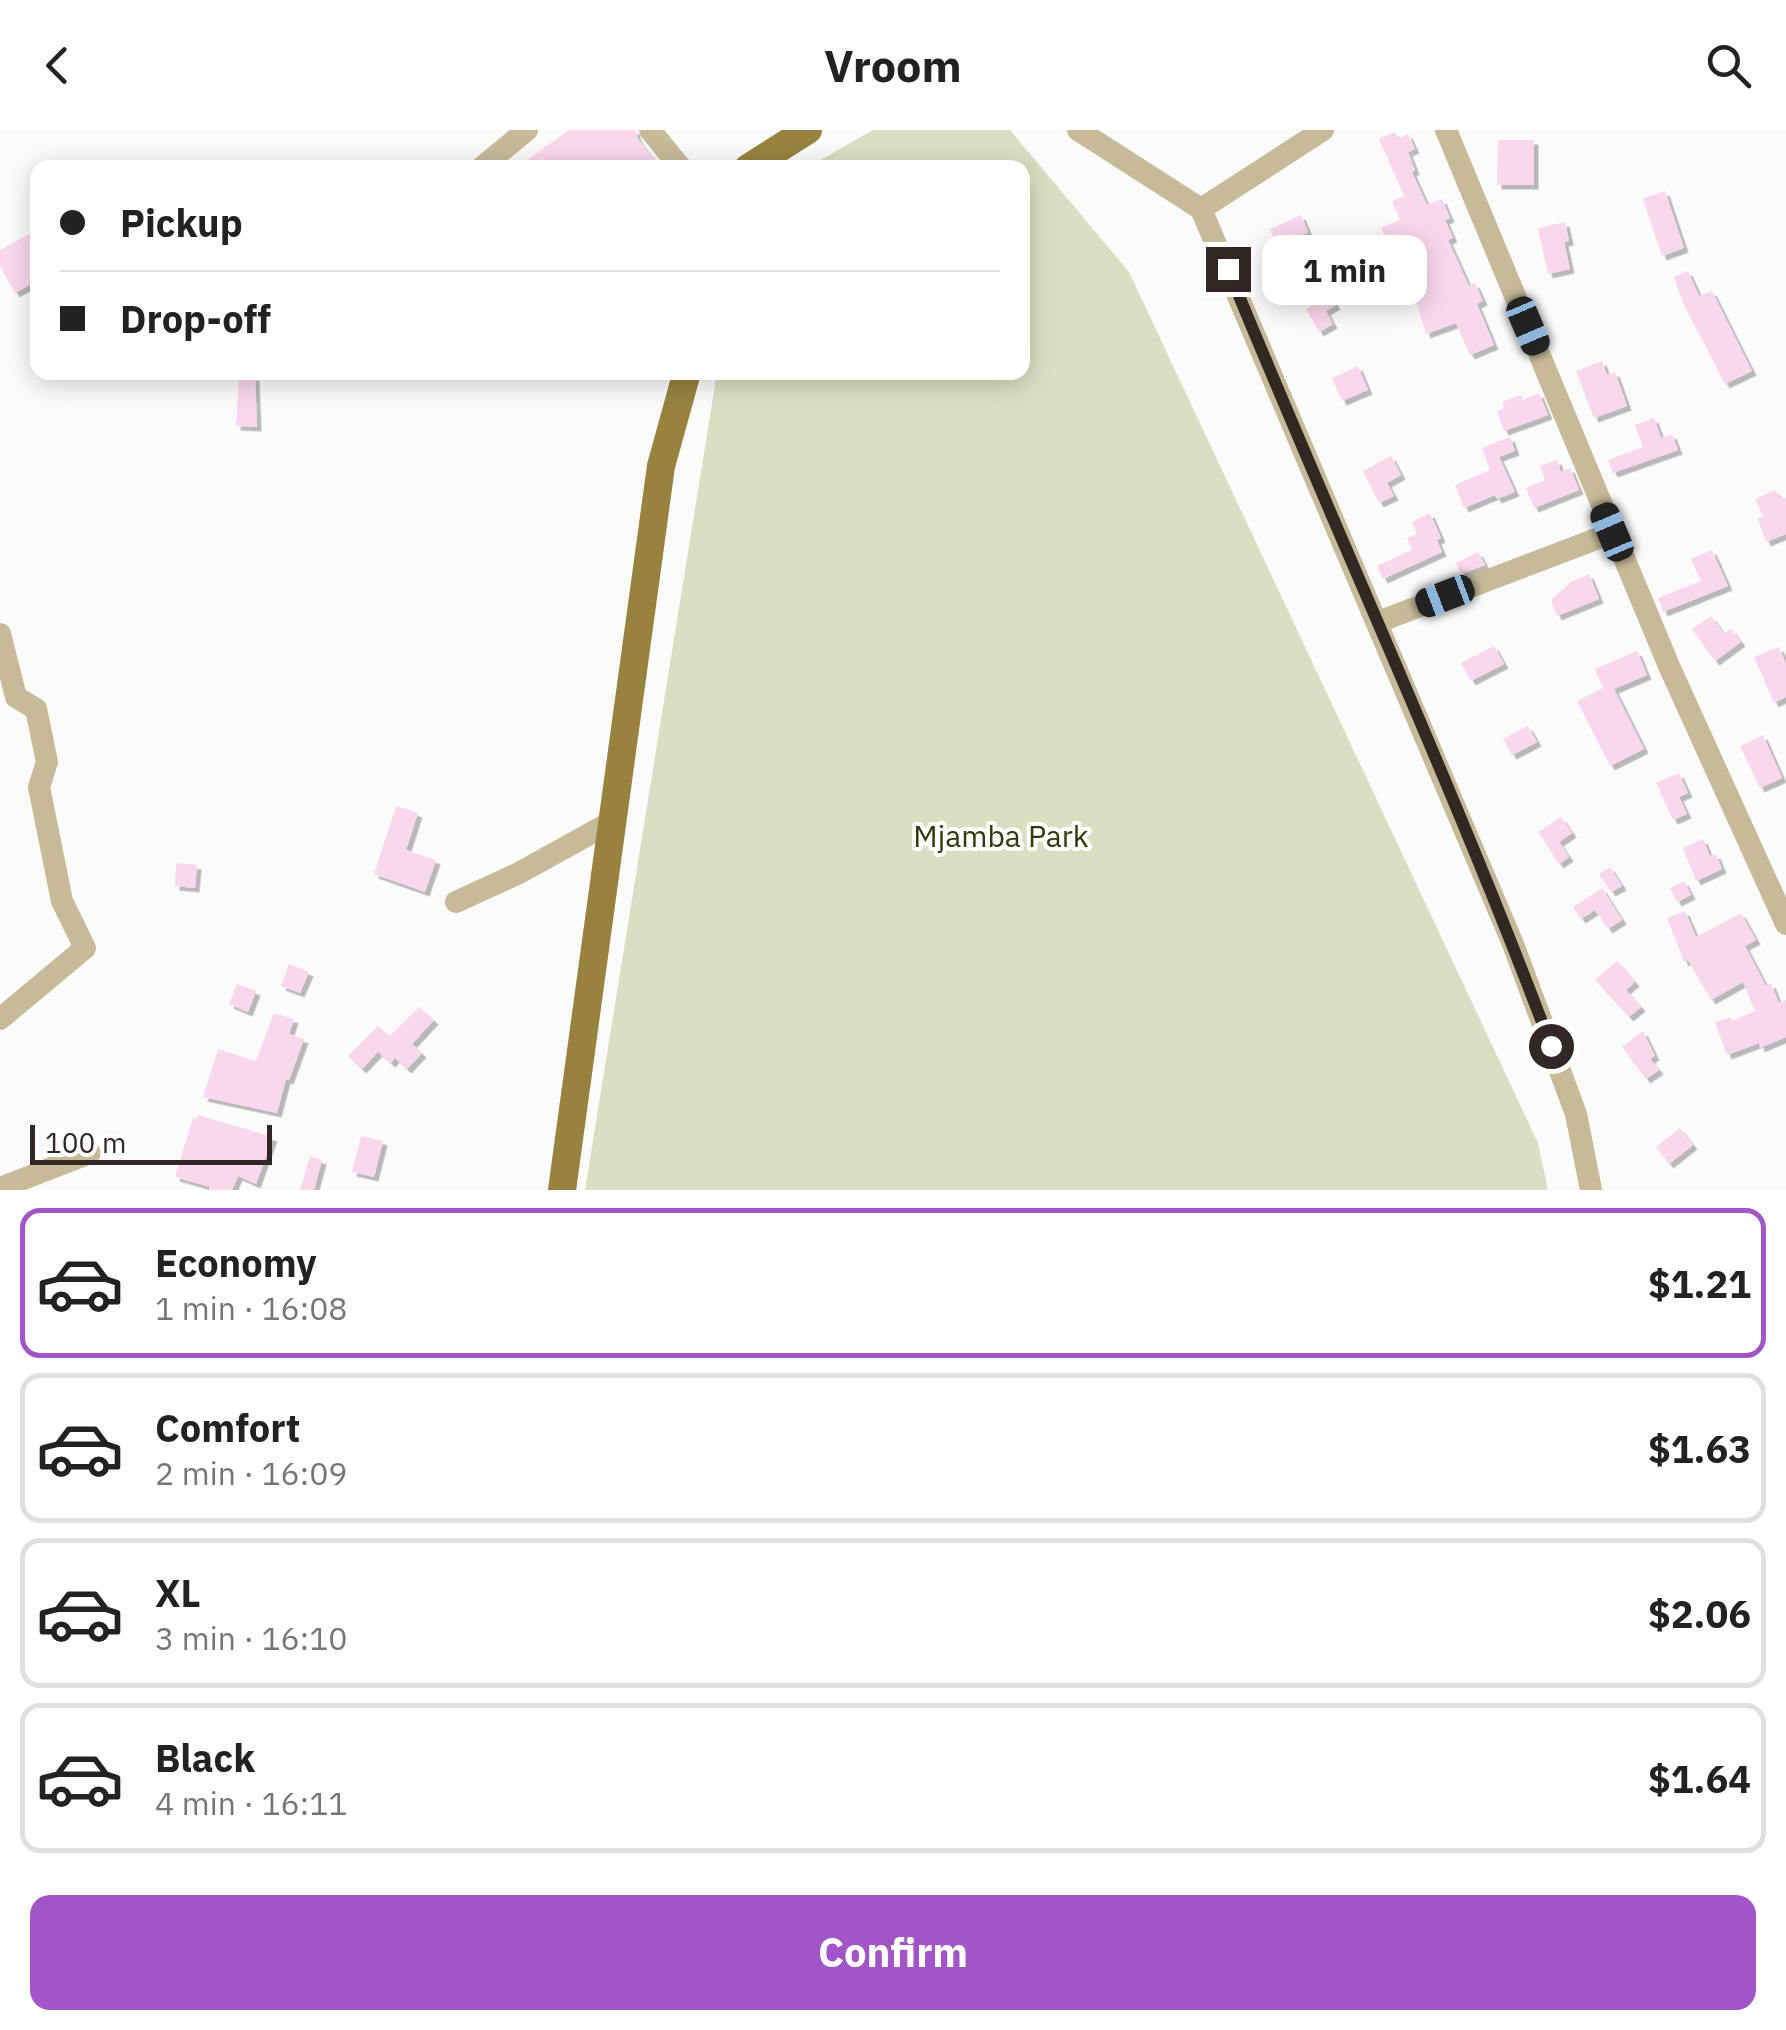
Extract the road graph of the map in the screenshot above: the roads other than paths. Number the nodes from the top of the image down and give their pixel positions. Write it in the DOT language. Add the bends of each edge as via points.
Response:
graph roads {
  1 [pos="527,130"];
  2 [pos="650,130"];
  3 [pos="808,130"];
  4 [pos="1078,130"];
  5 [pos="1323,130"];
  6 [pos="1446,130"];
  7 [pos="491,160"];
  8 [pos="674,160"];
  9 [pos="761,160"];
  10 [pos="1201,209"];
  11 [pos="684,380"];
  12 [pos="1612,532"];
  13 [pos="1378,622"];
  14 [pos="0,634"];
  15 [pos="612,821"];
  16 [pos="456,902"];
  17 [pos="1786,924"];
  18 [pos="0,1019"];
  19 [pos="90,1153"];
  20 [pos="0,1188"];
  21 [pos="562,1190"];
  22 [pos="1591,1190"];
  1 -- 7 [label="street"];
  2 -- 8 [label="street"];
  3 -- 9 [label="main road"];
  4 -- 10 [label="street"];
  5 -- 10 [label="street"];
  6 -- 12 [label="street"];
  10 -- 13 [label="street"];
  11 -- 15 [label="main road" via="661,466"];
  12 -- 13 [label="street"];
  12 -- 17 [label="street"];
  13 -- 22 [label="street" via="1526,978 1576,1114"];
  14 -- 18 [label="street" via="16,697 36,709 47,762 39,787 58,882 85,948"];
  15 -- 16 [label="street"];
  15 -- 21 [label="main road"];
  19 -- 20 [label="street"];
}
